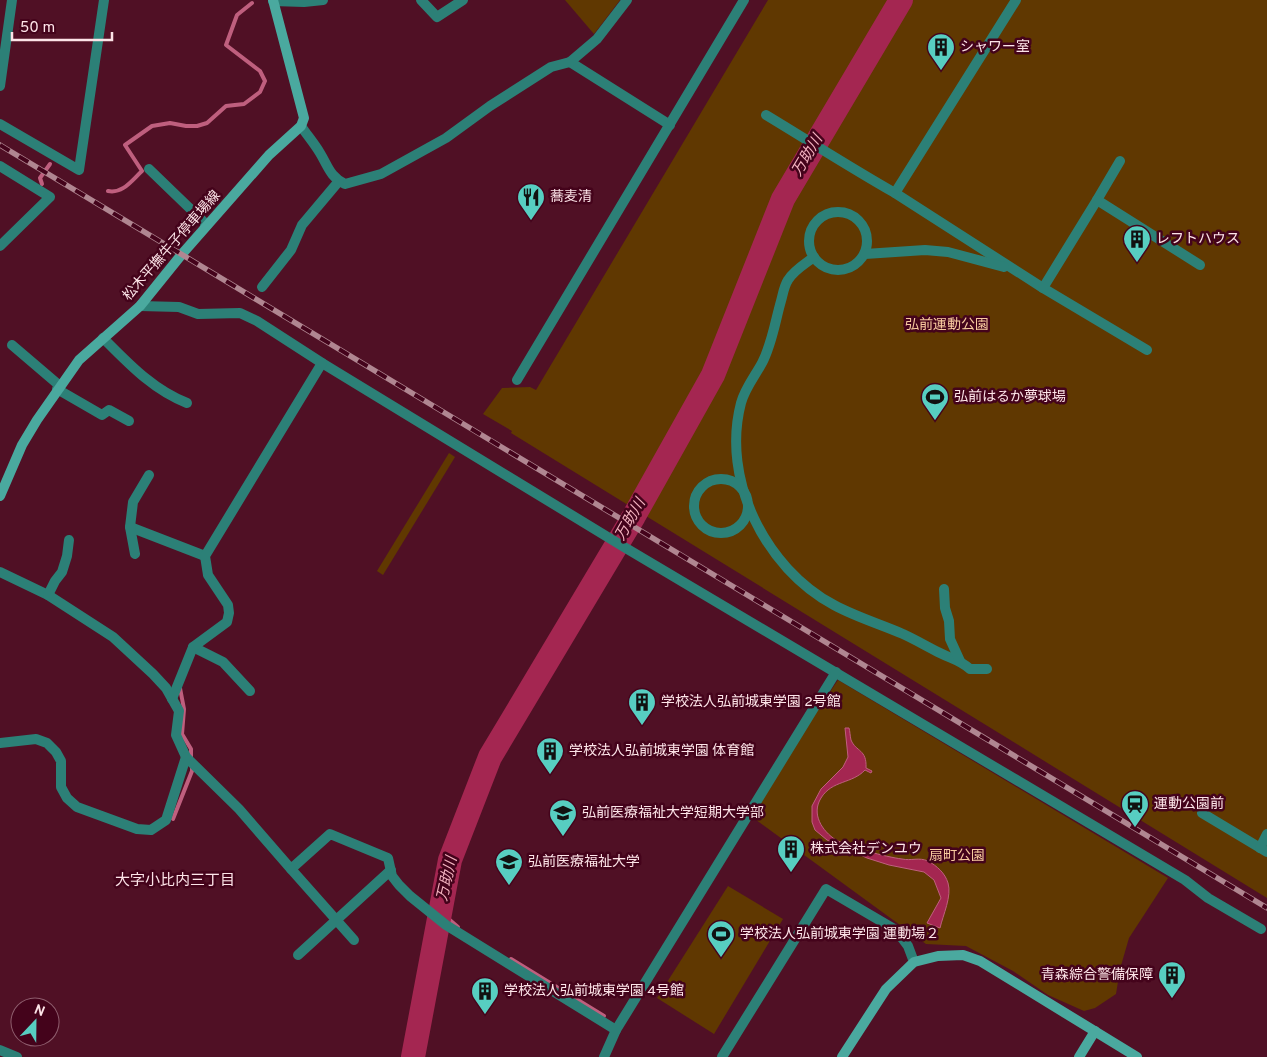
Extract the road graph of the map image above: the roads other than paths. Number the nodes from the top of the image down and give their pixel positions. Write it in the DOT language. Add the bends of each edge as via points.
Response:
graph roads {
  1 [pos="12,0"];
  2 [pos="104,0"];
  3 [pos="273,0"];
  4 [pos="323,0"];
  5 [pos="421,0"];
  6 [pos="464,0"];
  7 [pos="627,0"];
  8 [pos="744,0"];
  9 [pos="1016,0"];
  10 [pos="570,62"];
  11 [pos="0,86"];
  12 [pos="766,115"];
  13 [pos="0,124"];
  14 [pos="670,125"];
  15 [pos="301,126"];
  16 [pos="1120,161"];
  17 [pos="0,166"];
  18 [pos="149,169"];
  19 [pos="339,181"];
  20 [pos="895,193"];
  21 [pos="1097,200"];
  22 [pos="208,225"];
  23 [pos="0,246"];
  24 [pos="865,254"];
  25 [pos="814,257"];
  26 [pos="1200,265"];
  27 [pos="1018,272"];
  28 [pos="262,287"];
  29 [pos="1043,288"];
  30 [pos="140,306"];
  31 [pos="103,338"];
  32 [pos="12,345"];
  33 [pos="1147,350"];
  34 [pos="322,363"];
  35 [pos="517,380"];
  36 [pos="58,388"];
  37 [pos="187,403"];
  38 [pos="129,421"];
  39 [pos="149,475"];
  40 [pos="0,496"];
  41 [pos="748,502"];
  42 [pos="130,527"];
  43 [pos="69,540"];
  44 [pos="135,554"];
  45 [pos="205,556"];
  46 [pos="0,572"];
  47 [pos="944,589"];
  48 [pos="48,595"];
  49 [pos="193,646"];
  50 [pos="960,661"];
  51 [pos="987,669"];
  52 [pos="836,672"];
  53 [pos="250,691"];
  54 [pos="172,699"];
  55 [pos="0,743"];
  56 [pos="186,757"];
  57 [pos="1202,813"];
  58 [pos="1267,834"];
  59 [pos="1263,850"];
  60 [pos="291,869"];
  61 [pos="391,870"];
  62 [pos="336,919"];
  63 [pos="1262,930"];
  64 [pos="354,940"];
  65 [pos="298,955"];
  66 [pos="914,962"];
  67 [pos="616,1030"];
  68 [pos="1095,1031"];
  69 [pos="0,1050"];
  70 [pos="17,1057"];
  71 [pos="604,1057"];
  72 [pos="722,1057"];
  73 [pos="842,1057"];
  74 [pos="1079,1057"];
  75 [pos="1136,1057"];
  1 -- 11 [label="street"];
  2 -- 13 [label="street" via="78,170"];
  3 -- 4 [label="street"];
  3 -- 15 [label="main road" via="304,118"];
  5 -- 6 [label="street" via="437,17"];
  7 -- 10 [label="street" via="597,39"];
  8 -- 14 [label="street"];
  9 -- 20 [label="street"];
  10 -- 14 [label="street"];
  10 -- 19 [label="street" via="551,68 446,138 381,174 345,184"];
  12 -- 20 [label="street"];
  14 -- 35 [label="street"];
  15 -- 19 [label="street"];
  15 -- 22 [label="main road, 松木平撫牛子停車場線" via="269,154"];
  16 -- 21 [label="street"];
  17 -- 23 [label="street" via="50,197"];
  18 -- 22 [label="street"];
  19 -- 28 [label="street" via="302,225 291,250"];
  20 -- 27 [label="street"];
  21 -- 26 [label="street"];
  21 -- 29 [label="street"];
  22 -- 30 [label="main road, 松木平撫牛子停車場線"];
  24 -- 25 [label="street" via="860,262 843,271 824,268"];
  24 -- 25 [label="street" via="868,245 864,226 849,214 839,212 829,213 814,224 808,244"];
  24 -- 27 [label="street" via="924,250 948,252"];
  25 -- 41 [label="street" via="788,280 767,351 741,400 736,446"];
  27 -- 29 [label="street"];
  29 -- 33 [label="street"];
  30 -- 31 [label="main road, 松木平撫牛子停車場線"];
  30 -- 34 [label="street" via="178,306 198,314 240,313"];
  31 -- 36 [label="main road, 松木平撫牛子停車場線" via="79,360"];
  31 -- 37 [label="street" via="156,386"];
  32 -- 36 [label="street"];
  34 -- 45 [label="street"];
  34 -- 52 [label="street"];
  36 -- 38 [label="street" via="102,415 109,410"];
  36 -- 40 [label="main road, 松木平撫牛子停車場線" via="22,445"];
  39 -- 42 [label="street" via="133,502"];
  41 -- 41 [label="street" via="734,482 717,479 702,486 694,501 694,510 703,526 720,532 729,531 744,520"];
  41 -- 50 [label="street" via="773,552 809,590"];
  42 -- 44 [label="street"];
  42 -- 45 [label="street"];
  43 -- 48 [label="street" via="62,572"];
  45 -- 49 [label="street" via="208,575 230,613 227,622"];
  46 -- 48 [label="street"];
  47 -- 50 [label="street" via="950,638"];
  48 -- 54 [label="street" via="113,637 153,674"];
  49 -- 53 [label="street" via="223,662"];
  49 -- 54 [label="street"];
  50 -- 51 [label="street" via="970,669"];
  52 -- 63 [label="street" via="1185,880 1208,898"];
  52 -- 67 [label="street"];
  54 -- 56 [label="street" via="179,712 176,735"];
  55 -- 56 [label="street" via="36,739 47,744 61,761 61,787 77,807 138,829 151,830 166,820"];
  56 -- 60 [label="street" via="239,809"];
  57 -- 59 [label="street"];
  58 -- 59 [label="street"];
  60 -- 61 [label="street" via="330,834 388,858"];
  60 -- 62 [label="street"];
  61 -- 62 [label="street"];
  61 -- 67 [label="street" via="392,876 410,896 446,925"];
  62 -- 64 [label="street"];
  62 -- 65 [label="street"];
  66 -- 68 [label="main road" via="962,955 980,961"];
  66 -- 72 [label="street" via="908,946 896,930 826,889"];
  66 -- 73 [label="main road" via="886,988"];
  67 -- 71 [label="street"];
  68 -- 74 [label="main road"];
  68 -- 75 [label="main road"];
  69 -- 70 [label="street"];
}
